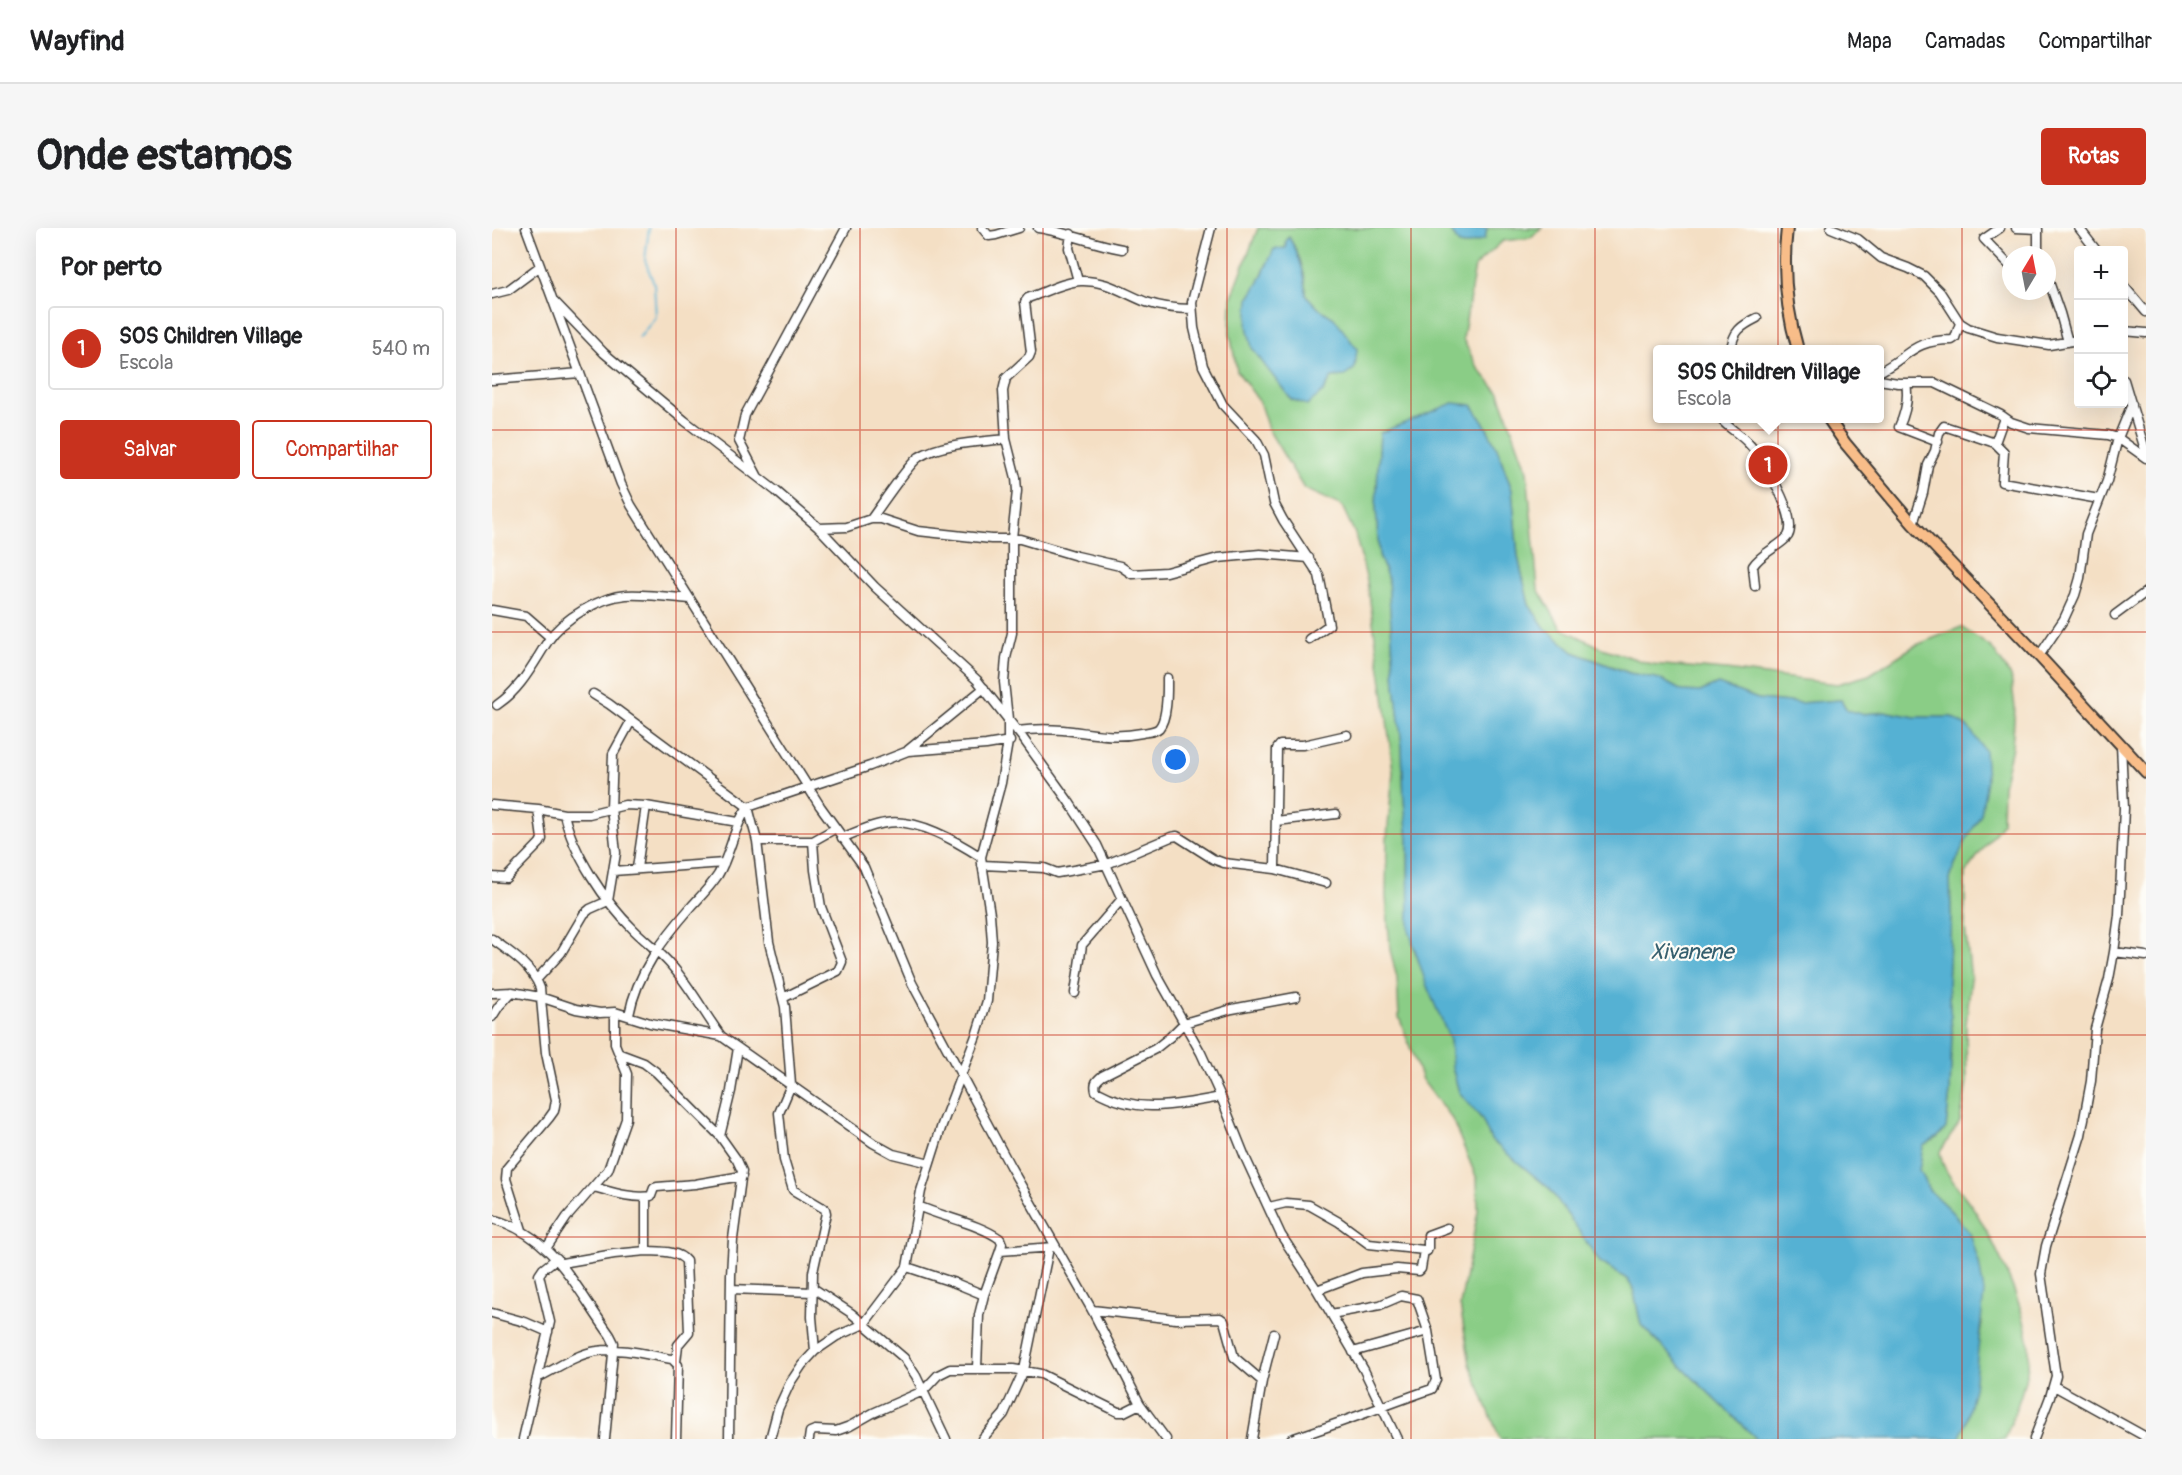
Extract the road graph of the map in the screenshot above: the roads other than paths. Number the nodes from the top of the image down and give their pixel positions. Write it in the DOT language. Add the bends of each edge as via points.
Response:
graph roads {
  1 [pos="526,228"];
  2 [pos="846,228"];
  3 [pos="982,228"];
  4 [pos="1019,228"];
  5 [pos="1038,228"];
  6 [pos="1211,228"];
  7 [pos="1787,228"];
  8 [pos="1832,228"];
  9 [pos="2000,228"];
  10 [pos="2016,228"];
  11 [pos="2079,228"];
  12 [pos="1071,234"];
  13 [pos="2038,246"];
  14 [pos="2093,246"];
  15 [pos="1122,249"];
  16 [pos="2002,258"];
  17 [pos="539,267"];
  18 [pos="1078,281"];
  19 [pos="2128,291"];
  20 [pos="492,294"];
  21 [pos="2055,300"];
  22 [pos="554,301"];
  23 [pos="1192,309"];
  24 [pos="2146,312"];
  25 [pos="1757,318"];
  26 [pos="1960,323"];
  27 [pos="2128,331"];
  28 [pos="2146,333"];
  29 [pos="2074,341"];
  30 [pos="2068,342"];
  31 [pos="1731,345"];
  32 [pos="1797,345"];
  33 [pos="1884,369"];
  34 [pos="580,373"];
  35 [pos="492,380"];
  36 [pos="1884,381"];
  37 [pos="1906,383"];
  38 [pos="2128,392"];
  39 [pos="2132,404"];
  40 [pos="2004,418"];
  41 [pos="1726,423"];
  42 [pos="1831,423"];
  43 [pos="2118,438"];
  44 [pos="1006,439"];
  45 [pos="1938,442"];
  46 [pos="1995,443"];
  47 [pos="2146,456"];
  48 [pos="759,478"];
  49 [pos="2099,499"];
  50 [pos="871,519"];
  51 [pos="1913,524"];
  52 [pos="819,528"];
  53 [pos="1012,538"];
  54 [pos="1309,558"];
  55 [pos="1755,586"];
  56 [pos="2146,591"];
  57 [pos="690,599"];
  58 [pos="492,610"];
  59 [pos="2115,615"];
  60 [pos="550,637"];
  61 [pos="1309,639"];
  62 [pos="2039,656"];
  63 [pos="1167,678"];
  64 [pos="984,688"];
  65 [pos="593,694"];
  66 [pos="497,705"];
  67 [pos="1008,719"];
  68 [pos="632,721"];
  69 [pos="1019,734"];
  70 [pos="1347,735"];
  71 [pos="1008,742"];
  72 [pos="2121,745"];
  73 [pos="908,751"];
  74 [pos="2146,772"];
  75 [pos="808,787"];
  76 [pos="492,805"];
  77 [pos="646,806"];
  78 [pos="748,807"];
  79 [pos="537,808"];
  80 [pos="611,808"];
  81 [pos="564,814"];
  82 [pos="1336,814"];
  83 [pos="1276,821"];
  84 [pos="738,822"];
  85 [pos="836,828"];
  86 [pos="842,838"];
  87 [pos="758,841"];
  88 [pos="813,841"];
  89 [pos="981,861"];
  90 [pos="724,863"];
  91 [pos="1107,864"];
  92 [pos="638,868"];
  93 [pos="1275,869"];
  94 [pos="613,871"];
  95 [pos="492,877"];
  96 [pos="1326,883"];
  97 [pos="1121,900"];
  98 [pos="608,901"];
  99 [pos="492,939"];
  100 [pos="657,950"];
  101 [pos="2114,952"];
  102 [pos="2146,956"];
  103 [pos="537,980"];
  104 [pos="512,992"];
  105 [pos="492,993"];
  106 [pos="1075,993"];
  107 [pos="540,997"];
  108 [pos="783,998"];
  109 [pos="1296,998"];
  110 [pos="615,1012"];
  111 [pos="629,1015"];
  112 [pos="492,1017"];
  113 [pos="1184,1023"];
  114 [pos="721,1036"];
  115 [pos="738,1048"];
  116 [pos="620,1054"];
  117 [pos="962,1074"];
  118 [pos="791,1085"];
  119 [pos="1221,1097"];
  120 [pos="720,1136"];
  121 [pos="930,1163"];
  122 [pos="742,1176"];
  123 [pos="594,1187"];
  124 [pos="646,1197"];
  125 [pos="918,1206"];
  126 [pos="1269,1207"];
  127 [pos="492,1219"];
  128 [pos="1447,1228"];
  129 [pos="522,1230"];
  130 [pos="547,1247"];
  131 [pos="1052,1247"];
  132 [pos="1424,1250"];
  133 [pos="646,1251"];
  134 [pos="1000,1251"];
  135 [pos="560,1261"];
  136 [pos="907,1267"];
  137 [pos="731,1289"];
  138 [pos="813,1290"];
  139 [pos="1317,1290"];
  140 [pos="984,1295"];
  141 [pos="1092,1310"];
  142 [pos="492,1313"];
  143 [pos="1331,1314"];
  144 [pos="864,1324"];
  145 [pos="1428,1331"];
  146 [pos="548,1332"];
  147 [pos="1274,1334"];
  148 [pos="614,1350"];
  149 [pos="815,1351"];
  150 [pos="1353,1352"];
  151 [pos="676,1362"];
  152 [pos="977,1368"];
  153 [pos="1024,1370"];
  154 [pos="537,1378"];
  155 [pos="1262,1381"];
  156 [pos="2054,1386"];
  157 [pos="923,1391"];
  158 [pos="1140,1404"];
  159 [pos="1383,1406"];
  160 [pos="2146,1437"];
  161 [pos="523,1439"];
  162 [pos="605,1439"];
  163 [pos="676,1439"];
  164 [pos="729,1439"];
  165 [pos="770,1439"];
  166 [pos="809,1439"];
  167 [pos="946,1439"];
  168 [pos="982,1439"];
  169 [pos="1166,1439"];
  170 [pos="1252,1439"];
  171 [pos="1291,1439"];
  172 [pos="1396,1439"];
  173 [pos="2034,1439"];
  1 -- 17 [label="street"];
  2 -- 48 [label="street" via="745,415 739,441"];
  3 -- 4 [label="street" via="989,236 996,236"];
  5 -- 12 [label="street"];
  6 -- 23 [label="street"];
  7 -- 32 [label="main road" via="1784,279"];
  8 -- 26 [label="street" via="1858,239 1875,255 1933,283"];
  9 -- 16 [label="street" via="1984,239"];
  10 -- 13 [label="street" via="2038,229"];
  11 -- 14 [label="street"];
  12 -- 15 [label="street"];
  12 -- 18 [label="street" via="1069,248"];
  17 -- 20 [label="street" via="508,291"];
  17 -- 22 [label="street"];
  18 -- 23 [label="street" via="1107,283 1148,303"];
  18 -- 44 [label="street" via="1026,300 1031,352 1006,378"];
  19 -- 24 [label="street"];
  21 -- 30 [label="street"];
  22 -- 34 [label="street"];
  22 -- 48 [label="street" via="604,353"];
  23 -- 54 [label="street" via="1206,372 1223,405 1256,440 1264,455 1274,503"];
  25 -- 31 [label="street" via="1737,331"];
  26 -- 30 [label="street" via="1998,337 2049,345"];
  26 -- 33 [label="street" via="1953,340 1921,344"];
  27 -- 28 [label="street"];
  29 -- 30 [label="street"];
  34 -- 35 [label="street"];
  34 -- 57 [label="street" via="621,484"];
  36 -- 37 [label="street"];
  37 -- 40 [label="street" via="1941,385"];
  37 -- 45 [label="street" via="1906,408 1899,426"];
  38 -- 39 [label="street"];
  39 -- 43 [label="street"];
  39 -- 47 [label="street"];
  40 -- 43 [label="street" via="2029,428"];
  40 -- 46 [label="street"];
  41 -- 55 [label="street" via="1753,448 1788,512 1787,537 1753,566"];
  42 -- 51 [label="main road"];
  43 -- 47 [label="street"];
  43 -- 49 [label="street"];
  44 -- 50 [label="street" via="968,443 917,458"];
  44 -- 53 [label="street" via="1016,485"];
  45 -- 46 [label="street" via="1944,426"];
  45 -- 51 [label="street"];
  46 -- 49 [label="street" via="2004,452 2002,482"];
  48 -- 52 [label="street"];
  49 -- 62 [label="street" via="2083,544 2075,595"];
  50 -- 52 [label="street" via="847,527"];
  50 -- 53 [label="street" via="918,531"];
  51 -- 62 [label="main road"];
  52 -- 64 [label="street" via="875,587"];
  53 -- 54 [label="street" via="1120,566 1132,574 1166,573 1218,558 1260,554"];
  53 -- 67 [label="street" via="1012,633 1004,682"];
  54 -- 61 [label="street" via="1319,576 1329,623"];
  56 -- 59 [label="street"];
  57 -- 60 [label="street" via="624,595 586,607"];
  57 -- 75 [label="street"];
  58 -- 60 [label="street" via="526,616"];
  60 -- 66 [label="street" via="521,684"];
  62 -- 72 [label="main road"];
  63 -- 69 [label="street" via="1162,723 1153,731 1106,737 1062,730"];
  64 -- 67 [label="street"];
  64 -- 73 [label="street"];
  65 -- 68 [label="street"];
  67 -- 69 [label="street"];
  67 -- 71 [label="street"];
  68 -- 78 [label="street"];
  68 -- 80 [label="street" via="612,754"];
  69 -- 71 [label="street"];
  69 -- 91 [label="street" via="1069,802"];
  70 -- 83 [label="street" via="1303,745 1280,745"];
  71 -- 73 [label="street"];
  71 -- 89 [label="street"];
  72 -- 74 [label="main road"];
  72 -- 101 [label="street" via="2124,808"];
  73 -- 75 [label="street"];
  75 -- 78 [label="street"];
  75 -- 85 [label="street"];
  76 -- 79 [label="street"];
  77 -- 80 [label="street"];
  77 -- 84 [label="street"];
  77 -- 92 [label="street"];
  78 -- 84 [label="street"];
  78 -- 87 [label="street"];
  79 -- 81 [label="street"];
  79 -- 95 [label="street" via="540,843 506,878"];
  80 -- 81 [label="street" via="589,814"];
  80 -- 94 [label="street" via="616,844"];
  81 -- 98 [label="street" via="577,849"];
  82 -- 83 [label="street"];
  83 -- 93 [label="street"];
  84 -- 90 [label="street"];
  85 -- 86 [label="street"];
  85 -- 88 [label="street"];
  86 -- 89 [label="street" via="888,822 909,823 927,829"];
  86 -- 117 [label="street" via="864,867 912,983"];
  87 -- 88 [label="street"];
  87 -- 108 [label="street" via="769,942"];
  88 -- 108 [label="street" via="821,907 842,962 838,971"];
  89 -- 91 [label="street" via="1057,873"];
  89 -- 117 [label="street" via="990,914 990,979 987,1001"];
  90 -- 92 [label="street"];
  90 -- 100 [label="street"];
  91 -- 93 [label="street" via="1177,836 1212,859"];
  91 -- 97 [label="street"];
  92 -- 94 [label="street"];
  93 -- 96 [label="street"];
  94 -- 98 [label="street"];
  97 -- 106 [label="street" via="1082,945"];
  97 -- 113 [label="street"];
  98 -- 100 [label="street"];
  98 -- 103 [label="street" via="585,914 561,953"];
  99 -- 103 [label="street"];
  100 -- 111 [label="street" via="638,983"];
  100 -- 114 [label="street"];
  101 -- 102 [label="street"];
  101 -- 156 [label="street" via="2095,1029 2081,1135 2041,1274"];
  103 -- 107 [label="street"];
  104 -- 105 [label="street"];
  104 -- 107 [label="street"];
  104 -- 112 [label="street"];
  107 -- 110 [label="street" via="576,1009"];
  107 -- 129 [label="street" via="556,1100 549,1118 507,1168 506,1179"];
  108 -- 118 [label="street"];
  109 -- 113 [label="street" via="1232,1009"];
  110 -- 111 [label="street"];
  110 -- 116 [label="street" via="615,1044"];
  111 -- 114 [label="street" via="650,1023"];
  113 -- 119 [label="street"];
  113 -- 119 [label="street" via="1155,1049 1102,1076 1095,1082 1096,1091 1140,1107"];
  114 -- 115 [label="street"];
  115 -- 118 [label="street"];
  115 -- 120 [label="street"];
  116 -- 120 [label="street" via="656,1072"];
  116 -- 123 [label="street" via="627,1074 626,1119 608,1170"];
  117 -- 121 [label="street"];
  117 -- 131 [label="street"];
  118 -- 121 [label="street" via="873,1143 894,1154"];
  118 -- 138 [label="street" via="779,1113 784,1160 793,1190 826,1213 815,1258"];
  119 -- 126 [label="street"];
  120 -- 122 [label="street" via="737,1160"];
  121 -- 125 [label="street"];
  122 -- 124 [label="street" via="657,1187"];
  122 -- 137 [label="street"];
  123 -- 124 [label="street"];
  123 -- 130 [label="street"];
  124 -- 133 [label="street"];
  125 -- 134 [label="street" via="996,1235 1002,1244"];
  125 -- 136 [label="street"];
  126 -- 132 [label="street" via="1286,1203 1308,1205 1369,1244"];
  126 -- 139 [label="street" via="1281,1235"];
  127 -- 129 [label="street"];
  128 -- 132 [label="street" via="1428,1235 1428,1248"];
  129 -- 130 [label="street"];
  130 -- 135 [label="street"];
  131 -- 134 [label="street"];
  131 -- 141 [label="street"];
  131 -- 153 [label="street"];
  132 -- 139 [label="street" via="1421,1269 1416,1272 1396,1269 1362,1273"];
  133 -- 135 [label="street"];
  133 -- 151 [label="street" via="676,1253 686,1261 688,1332 678,1345"];
  134 -- 140 [label="street"];
  135 -- 146 [label="street" via="539,1275 549,1314"];
  135 -- 148 [label="street" via="610,1335"];
  136 -- 140 [label="street"];
  136 -- 144 [label="street"];
  137 -- 138 [label="street"];
  137 -- 164 [label="street"];
  138 -- 144 [label="street" via="837,1302"];
  138 -- 149 [label="street"];
  139 -- 143 [label="street"];
  140 -- 152 [label="street" via="979,1315"];
  141 -- 155 [label="street" via="1176,1319 1220,1317 1234,1357"];
  141 -- 158 [label="street"];
  142 -- 146 [label="street"];
  143 -- 145 [label="street" via="1380,1305 1401,1296 1412,1297 1420,1304"];
  143 -- 150 [label="street"];
  144 -- 149 [label="street"];
  144 -- 157 [label="street" via="904,1358"];
  145 -- 150 [label="street"];
  145 -- 159 [label="street" via="1436,1380 1432,1389"];
  146 -- 154 [label="street"];
  147 -- 155 [label="street"];
  148 -- 151 [label="street"];
  148 -- 154 [label="street" via="581,1356"];
  148 -- 162 [label="street"];
  149 -- 165 [label="street" via="790,1383"];
  150 -- 159 [label="street"];
  151 -- 163 [label="street"];
  152 -- 153 [label="street"];
  152 -- 157 [label="street" via="950,1369"];
  153 -- 158 [label="street" via="1041,1374 1118,1412"];
  153 -- 168 [label="street" via="1005,1414"];
  154 -- 161 [label="street"];
  155 -- 170 [label="street"];
  156 -- 160 [label="street"];
  156 -- 173 [label="street"];
  157 -- 166 [label="street" via="844,1429 814,1430"];
  157 -- 167 [label="street"];
  158 -- 169 [label="street"];
  159 -- 171 [label="street"];
  159 -- 172 [label="street"];
}
